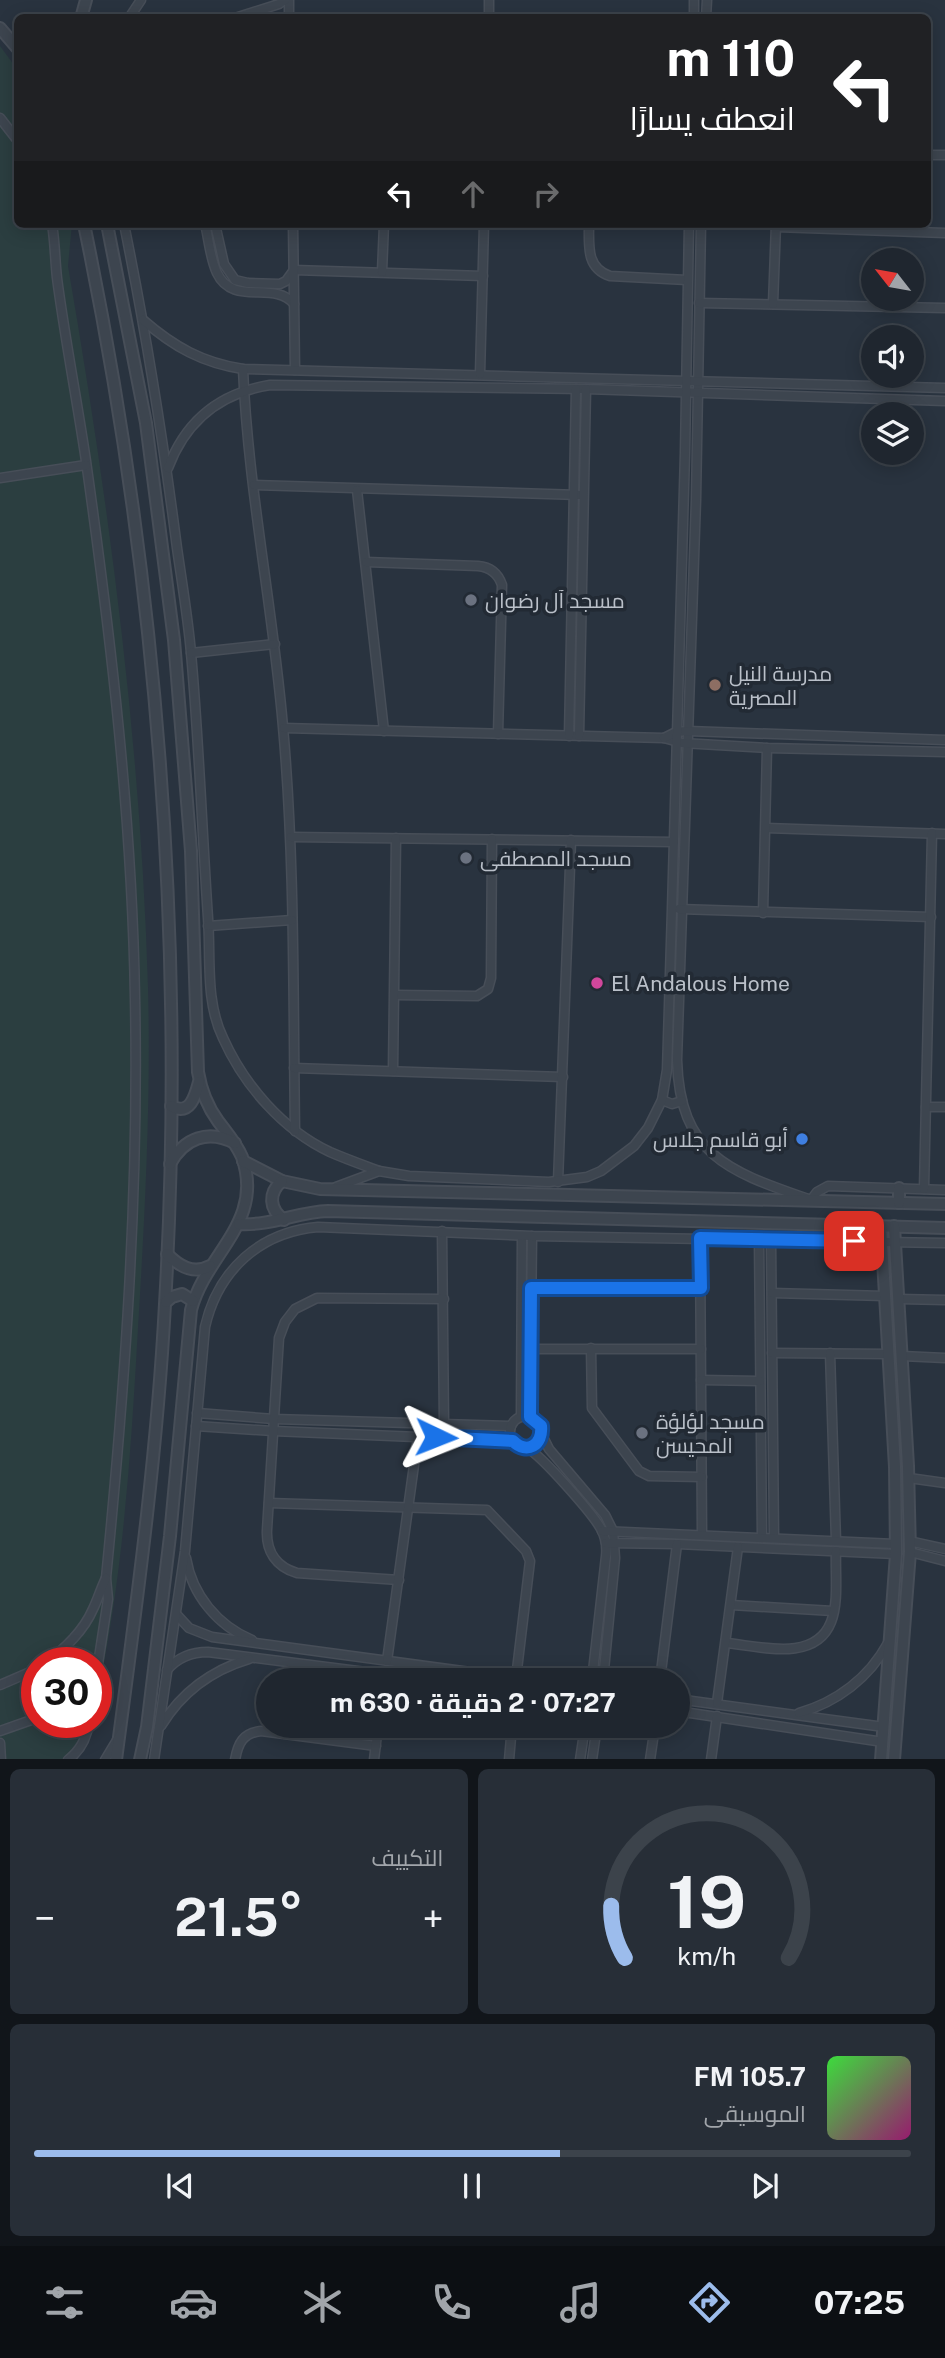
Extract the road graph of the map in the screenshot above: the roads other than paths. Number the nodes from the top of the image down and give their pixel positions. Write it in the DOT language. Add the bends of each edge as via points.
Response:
graph roads {
  1 [pos="287,0"];
  2 [pos="248,14"];
  3 [pos="0,29"];
  4 [pos="14,45"];
  5 [pos="0,118"];
  6 [pos="14,136"];
  7 [pos="51,228"];
  8 [pos="85,228"];
  9 [pos="108,228"];
  10 [pos="125,228"];
  11 [pos="206,228"];
  12 [pos="216,228"];
  13 [pos="293,228"];
  14 [pos="384,228"];
  15 [pos="484,228"];
  16 [pos="589,228"];
  17 [pos="689,228"];
  18 [pos="701,228"];
  19 [pos="776,228"];
  20 [pos="839,228"];
  21 [pos="945,233"];
  22 [pos="294,270"];
  23 [pos="382,272"];
  24 [pos="482,276"];
  25 [pos="687,280"];
  26 [pos="699,303"];
  27 [pos="294,304"];
  28 [pos="773,304"];
  29 [pos="945,308"];
  30 [pos="143,320"];
  31 [pos="243,369"];
  32 [pos="295,370"];
  33 [pos="443,373"];
  34 [pos="480,374"];
  35 [pos="686,380"];
  36 [pos="698,380"];
  37 [pos="443,387"];
  38 [pos="945,388"];
  39 [pos="581,389"];
  40 [pos="244,390"];
  41 [pos="686,394"];
  42 [pos="698,394"];
  43 [pos="945,401"];
  44 [pos="86,465"];
  45 [pos="167,470"];
  46 [pos="0,478"];
  47 [pos="254,485"];
  48 [pos="357,489"];
  49 [pos="580,495"];
  50 [pos="366,562"];
  51 [pos="275,644"];
  52 [pos="191,653"];
  53 [pos="284,728"];
  54 [pos="384,731"];
  55 [pos="688,731"];
  56 [pos="676,732"];
  57 [pos="498,734"];
  58 [pos="574,736"];
  59 [pos="664,738"];
  60 [pos="945,740"];
  61 [pos="676,743"];
  62 [pos="688,744"];
  63 [pos="767,748"];
  64 [pos="945,752"];
  65 [pos="766,828"];
  66 [pos="932,833"];
  67 [pos="945,834"];
  68 [pos="291,837"];
  69 [pos="396,838"];
  70 [pos="492,839"];
  71 [pos="571,840"];
  72 [pos="674,842"];
  73 [pos="677,909"];
  74 [pos="763,912"];
  75 [pos="930,917"];
  76 [pos="292,920"];
  77 [pos="208,926"];
  78 [pos="395,995"];
  79 [pos="294,1068"];
  80 [pos="393,1071"];
  81 [pos="563,1077"];
  82 [pos="200,1082"];
  83 [pos="662,1100"];
  84 [pos="682,1101"];
  85 [pos="171,1105"];
  86 [pos="926,1107"];
  87 [pos="945,1107"];
  88 [pos="295,1130"];
  89 [pos="234,1143"];
  90 [pos="243,1161"];
  91 [pos="170,1165"];
  92 [pos="379,1171"];
  93 [pos="282,1181"];
  94 [pos="558,1182"];
  95 [pos="899,1188"];
  96 [pos="330,1189"];
  97 [pos="924,1189"];
  98 [pos="945,1190"];
  99 [pos="756,1198"];
  100 [pos="811,1200"];
  101 [pos="899,1203"];
  102 [pos="945,1204"];
  103 [pos="284,1220"];
  104 [pos="755,1223"];
  105 [pos="239,1224"];
  106 [pos="881,1226"];
  107 [pos="894,1226"];
  108 [pos="945,1228"];
  109 [pos="442,1231"];
  110 [pos="527,1236"];
  111 [pos="700,1238"];
  112 [pos="759,1239"];
  113 [pos="771,1240"];
  114 [pos="882,1242"];
  115 [pos="895,1242"];
  116 [pos="945,1243"];
  117 [pos="167,1254"];
  118 [pos="210,1266"];
  119 [pos="531,1288"];
  120 [pos="701,1288"];
  121 [pos="772,1293"];
  122 [pos="885,1296"];
  123 [pos="444,1299"];
  124 [pos="899,1299"];
  125 [pos="945,1300"];
  126 [pos="193,1301"];
  127 [pos="166,1302"];
  128 [pos="591,1348"];
  129 [pos="531,1349"];
  130 [pos="701,1349"];
  131 [pos="772,1353"];
  132 [pos="830,1353"];
  133 [pos="888,1354"];
  134 [pos="902,1356"];
  135 [pos="945,1358"];
  136 [pos="701,1380"];
  137 [pos="760,1381"];
  138 [pos="197,1413"];
  139 [pos="526,1417"];
  140 [pos="274,1419"];
  141 [pos="440,1425"];
  142 [pos="196,1426"];
  143 [pos="511,1426"];
  144 [pos="273,1432"];
  145 [pos="542,1435"];
  146 [pos="418,1436"];
  147 [pos="436,1437"];
  148 [pos="513,1441"];
  149 [pos="527,1448"];
  150 [pos="895,1466"];
  151 [pos="908,1466"];
  152 [pos="702,1477"];
  153 [pos="909,1478"];
  154 [pos="945,1483"];
  155 [pos="269,1503"];
  156 [pos="409,1506"];
  157 [pos="602,1531"];
  158 [pos="613,1531"];
  159 [pos="702,1535"];
  160 [pos="762,1538"];
  161 [pos="774,1538"];
  162 [pos="836,1541"];
  163 [pos="611,1543"];
  164 [pos="677,1544"];
  165 [pos="738,1547"];
  166 [pos="909,1547"];
  167 [pos="895,1549"];
  168 [pos="945,1549"];
  169 [pos="185,1551"];
  170 [pos="836,1551"];
  171 [pos="945,1561"];
  172 [pos="106,1578"];
  173 [pos="399,1580"];
  174 [pos="732,1605"];
  175 [pos="93,1609"];
  176 [pos="833,1611"];
  177 [pos="107,1613"];
  178 [pos="177,1615"];
  179 [pos="206,1636"];
  180 [pos="889,1641"];
  181 [pos="262,1643"];
  182 [pos="726,1643"];
  183 [pos="64,1647"];
  184 [pos="101,1647"];
  185 [pos="203,1652"];
  186 [pos="255,1658"];
  187 [pos="387,1661"];
  188 [pos="320,1668"];
  189 [pos="440,1668"];
  190 [pos="517,1668"];
  191 [pos="594,1668"];
  192 [pos="604,1668"];
  193 [pos="662,1668"];
  194 [pos="167,1670"];
  195 [pos="21,1676"];
  196 [pos="0,1685"];
  197 [pos="690,1700"];
  198 [pos="718,1703"];
  199 [pos="690,1713"];
  200 [pos="796,1714"];
  201 [pos="717,1717"];
  202 [pos="21,1724"];
  203 [pos="866,1724"];
  204 [pos="884,1727"];
  205 [pos="159,1728"];
  206 [pos="0,1731"];
  207 [pos="119,1737"];
  208 [pos="85,1738"];
  209 [pos="377,1738"];
  210 [pos="511,1738"];
  211 [pos="583,1738"];
  212 [pos="595,1738"];
  213 [pos="653,1738"];
  214 [pos="864,1739"];
  215 [pos="883,1742"];
  216 [pos="0,1743"];
  217 [pos="376,1746"];
  218 [pos="1,1759"];
  219 [pos="68,1759"];
  220 [pos="105,1759"];
  221 [pos="116,1759"];
  222 [pos="140,1759"];
  223 [pos="154,1759"];
  224 [pos="235,1759"];
  225 [pos="374,1759"];
  226 [pos="509,1759"];
  227 [pos="580,1759"];
  228 [pos="592,1759"];
  229 [pos="650,1759"];
  230 [pos="711,1759"];
  231 [pos="881,1759"];
  232 [pos="894,1759"];
  1 -- 2 [label="street"];
  3 -- 4 [label="street"];
  5 -- 6 [label="street"];
  7 -- 44 [label="street"];
  8 -- 85 [label="street" via="128,477 156,709 169,950"];
  9 -- 82 [label="street" via="146,423 174,640 191,850"];
  10 -- 30 [label="street"];
  11 -- 27 [label="street" via="223,282 238,292 279,294"];
  12 -- 22 [label="street" via="224,264 235,280 280,284"];
  13 -- 22 [label="street"];
  14 -- 23 [label="street"];
  15 -- 24 [label="street"];
  16 -- 25 [label="street" via="590,259 604,274"];
  17 -- 25 [label="street"];
  18 -- 26 [label="street"];
  19 -- 28 [label="street"];
  20 -- 21 [label="street"];
  22 -- 23 [label="street"];
  22 -- 27 [label="street"];
  23 -- 24 [label="street"];
  24 -- 34 [label="street"];
  25 -- 35 [label="street"];
  26 -- 28 [label="street"];
  26 -- 36 [label="street"];
  27 -- 32 [label="street"];
  28 -- 29 [label="street"];
  30 -- 31 [label="street" via="190,354"];
  30 -- 45 [label="street"];
  31 -- 32 [label="street"];
  31 -- 40 [label="street"];
  32 -- 33 [label="street"];
  33 -- 34 [label="street"];
  33 -- 37 [label="street"];
  34 -- 35 [label="street"];
  35 -- 36 [label="street"];
  35 -- 41 [label="street"];
  36 -- 38 [label="street"];
  36 -- 42 [label="street"];
  37 -- 39 [label="street"];
  37 -- 40 [label="street" via="270,384"];
  39 -- 41 [label="street"];
  39 -- 49 [label="street"];
  40 -- 45 [label="street" via="198,418"];
  40 -- 47 [label="street"];
  41 -- 42 [label="street"];
  41 -- 56 [label="street"];
  42 -- 43 [label="street"];
  42 -- 55 [label="street"];
  44 -- 46 [label="street"];
  44 -- 172 [label="street" via="125,778 135,998 130,1288"];
  45 -- 52 [label="street"];
  47 -- 48 [label="street"];
  47 -- 51 [label="street"];
  48 -- 49 [label="street"];
  48 -- 50 [label="street"];
  49 -- 58 [label="street"];
  50 -- 54 [label="street"];
  50 -- 57 [label="street" via="485,567 496,573 502,585"];
  51 -- 52 [label="street"];
  51 -- 53 [label="street"];
  52 -- 77 [label="street"];
  53 -- 54 [label="street"];
  53 -- 68 [label="street"];
  54 -- 57 [label="street"];
  55 -- 56 [label="street"];
  55 -- 60 [label="street"];
  55 -- 62 [label="street"];
  56 -- 59 [label="street"];
  56 -- 61 [label="street"];
  57 -- 58 [label="street"];
  58 -- 59 [label="street"];
  59 -- 61 [label="street"];
  61 -- 62 [label="street"];
  61 -- 72 [label="street"];
  62 -- 63 [label="street"];
  62 -- 73 [label="street"];
  63 -- 64 [label="street"];
  63 -- 65 [label="street"];
  65 -- 66 [label="street"];
  65 -- 74 [label="street"];
  66 -- 67 [label="street"];
  66 -- 75 [label="street"];
  68 -- 69 [label="street"];
  68 -- 76 [label="street"];
  69 -- 70 [label="street"];
  69 -- 78 [label="street"];
  70 -- 71 [label="street"];
  70 -- 78 [label="street" via="488,989 477,996"];
  71 -- 72 [label="street"];
  71 -- 81 [label="street"];
  72 -- 73 [label="street"];
  73 -- 74 [label="street"];
  73 -- 83 [label="street"];
  73 -- 84 [label="street" via="677,1060"];
  74 -- 75 [label="street"];
  75 -- 86 [label="street"];
  76 -- 77 [label="street"];
  76 -- 79 [label="street"];
  77 -- 88 [label="street" via="210,992 223,1039 252,1087"];
  78 -- 80 [label="street"];
  79 -- 80 [label="street"];
  79 -- 88 [label="street"];
  80 -- 81 [label="street"];
  81 -- 94 [label="street"];
  82 -- 85 [label="street" via="188,1107"];
  82 -- 89 [label="street" via="212,1111"];
  83 -- 84 [label="street"];
  83 -- 94 [label="street" via="648,1128 621,1158 587,1177"];
  84 -- 100 [label="street" via="698,1137 727,1166"];
  85 -- 91 [label="street"];
  86 -- 87 [label="street"];
  86 -- 97 [label="street"];
  88 -- 92 [label="street" via="329,1152"];
  89 -- 90 [label="street"];
  89 -- 91 [label="street" via="212,1136 195,1138"];
  90 -- 93 [label="street"];
  90 -- 105 [label="street" via="247,1197"];
  91 -- 117 [label="street"];
  92 -- 94 [label="street"];
  92 -- 96 [label="street"];
  93 -- 96 [label="street"];
  93 -- 103 [label="street" via="272,1201"];
  95 -- 97 [label="street"];
  95 -- 100 [label="street" via="828,1186"];
  95 -- 101 [label="street"];
  96 -- 99 [label="street"];
  97 -- 98 [label="street"];
  99 -- 100 [label="street"];
  99 -- 104 [label="street"];
  100 -- 101 [label="street"];
  101 -- 102 [label="street"];
  103 -- 104 [label="street" via="328,1210"];
  103 -- 105 [label="street"];
  104 -- 106 [label="street"];
  105 -- 118 [label="street"];
  106 -- 107 [label="street"];
  106 -- 114 [label="street"];
  107 -- 108 [label="street"];
  107 -- 115 [label="street"];
  109 -- 110 [label="street"];
  109 -- 123 [label="street"];
  109 -- 138 [label="street" via="306,1228 273,1237 253,1249 228,1273 211,1304"];
  110 -- 111 [label="street"];
  110 -- 119 [label="street"];
  110 -- 139 [label="street"];
  111 -- 112 [label="street"];
  111 -- 120 [label="street"];
  112 -- 113 [label="street"];
  112 -- 137 [label="street"];
  113 -- 114 [label="street"];
  113 -- 121 [label="street"];
  114 -- 115 [label="street"];
  114 -- 122 [label="street"];
  115 -- 116 [label="street"];
  115 -- 124 [label="street"];
  117 -- 118 [label="street" via="190,1270"];
  117 -- 127 [label="street"];
  118 -- 126 [label="street"];
  119 -- 120 [label="street"];
  119 -- 129 [label="street"];
  120 -- 130 [label="street"];
  121 -- 122 [label="street"];
  121 -- 131 [label="street"];
  122 -- 133 [label="street"];
  123 -- 140 [label="street" via="317,1298 302,1304 281,1330"];
  123 -- 141 [label="street"];
  124 -- 125 [label="street"];
  124 -- 134 [label="street"];
  126 -- 127 [label="street" via="181,1294"];
  126 -- 222 [label="street" via="170,1536"];
  127 -- 207 [label="street" via="140,1586"];
  128 -- 129 [label="street"];
  128 -- 130 [label="street"];
  128 -- 152 [label="street" via="592,1408 639,1471 649,1476"];
  129 -- 139 [label="street"];
  130 -- 136 [label="street"];
  131 -- 132 [label="street"];
  131 -- 161 [label="street"];
  132 -- 133 [label="street"];
  132 -- 162 [label="street"];
  133 -- 150 [label="street"];
  134 -- 135 [label="street"];
  134 -- 151 [label="street"];
  136 -- 137 [label="street"];
  136 -- 152 [label="street"];
  137 -- 160 [label="street"];
  138 -- 140 [label="street"];
  138 -- 142 [label="street"];
  139 -- 143 [label="street"];
  139 -- 145 [label="street" via="538,1422"];
  140 -- 141 [label="street"];
  140 -- 144 [label="street"];
  141 -- 143 [label="street"];
  141 -- 147 [label="street"];
  142 -- 144 [label="street"];
  142 -- 169 [label="street"];
  143 -- 148 [label="street"];
  144 -- 146 [label="street"];
  144 -- 155 [label="street"];
  145 -- 149 [label="street"];
  145 -- 158 [label="street"];
  146 -- 147 [label="street"];
  146 -- 156 [label="street"];
  147 -- 148 [label="street"];
  148 -- 149 [label="street"];
  149 -- 157 [label="street" via="542,1459"];
  150 -- 151 [label="street"];
  150 -- 167 [label="street"];
  151 -- 153 [label="street"];
  152 -- 159 [label="street"];
  153 -- 154 [label="street"];
  153 -- 166 [label="street"];
  155 -- 156 [label="street"];
  155 -- 173 [label="street" via="267,1541 282,1567 297,1573"];
  156 -- 173 [label="street"];
  156 -- 190 [label="street" via="488,1510 526,1550 530,1561"];
  157 -- 158 [label="street"];
  157 -- 163 [label="street"];
  158 -- 159 [label="street"];
  158 -- 163 [label="street"];
  159 -- 160 [label="street"];
  160 -- 161 [label="street"];
  161 -- 162 [label="street"];
  162 -- 167 [label="street"];
  163 -- 164 [label="street"];
  163 -- 191 [label="street"];
  163 -- 192 [label="street"];
  164 -- 165 [label="street"];
  164 -- 193 [label="street"];
  165 -- 170 [label="street"];
  165 -- 174 [label="street"];
  166 -- 168 [label="street"];
  166 -- 171 [label="street"];
  166 -- 232 [label="street"];
  167 -- 170 [label="street"];
  167 -- 180 [label="street"];
  169 -- 178 [label="street"];
  169 -- 181 [label="street" via="192,1578 209,1608 236,1632"];
  170 -- 176 [label="street"];
  172 -- 175 [label="street"];
  172 -- 177 [label="street"];
  173 -- 187 [label="street"];
  174 -- 176 [label="street"];
  174 -- 182 [label="street"];
  175 -- 177 [label="street"];
  175 -- 183 [label="street"];
  176 -- 182 [label="street" via="825,1633 804,1647"];
  177 -- 184 [label="street"];
  178 -- 179 [label="street"];
  178 -- 194 [label="street"];
  179 -- 181 [label="street"];
  179 -- 185 [label="street"];
  180 -- 200 [label="street" via="855,1684 827,1703"];
  180 -- 204 [label="street"];
  181 -- 187 [label="street"];
  182 -- 198 [label="street"];
  185 -- 186 [label="street"];
  185 -- 194 [label="street" via="182,1657"];
  186 -- 188 [label="street"];
  186 -- 205 [label="street" via="204,1680"];
  187 -- 189 [label="street"];
  194 -- 205 [label="street"];
  195 -- 196 [label="street"];
  197 -- 198 [label="street"];
  198 -- 200 [label="street"];
  199 -- 201 [label="street"];
  200 -- 203 [label="street"];
  201 -- 214 [label="street"];
  201 -- 230 [label="street"];
  202 -- 206 [label="street"];
  203 -- 204 [label="street"];
  203 -- 214 [label="street"];
  204 -- 215 [label="street"];
  205 -- 223 [label="street"];
  207 -- 220 [label="street"];
  207 -- 221 [label="street"];
  208 -- 219 [label="street"];
  209 -- 217 [label="street"];
  210 -- 226 [label="street"];
  211 -- 227 [label="street"];
  212 -- 228 [label="street"];
  213 -- 229 [label="street"];
  214 -- 215 [label="street"];
  215 -- 231 [label="street"];
  216 -- 218 [label="street"];
  217 -- 224 [label="street" via="254,1731 242,1739"];
  217 -- 225 [label="street"];
}
